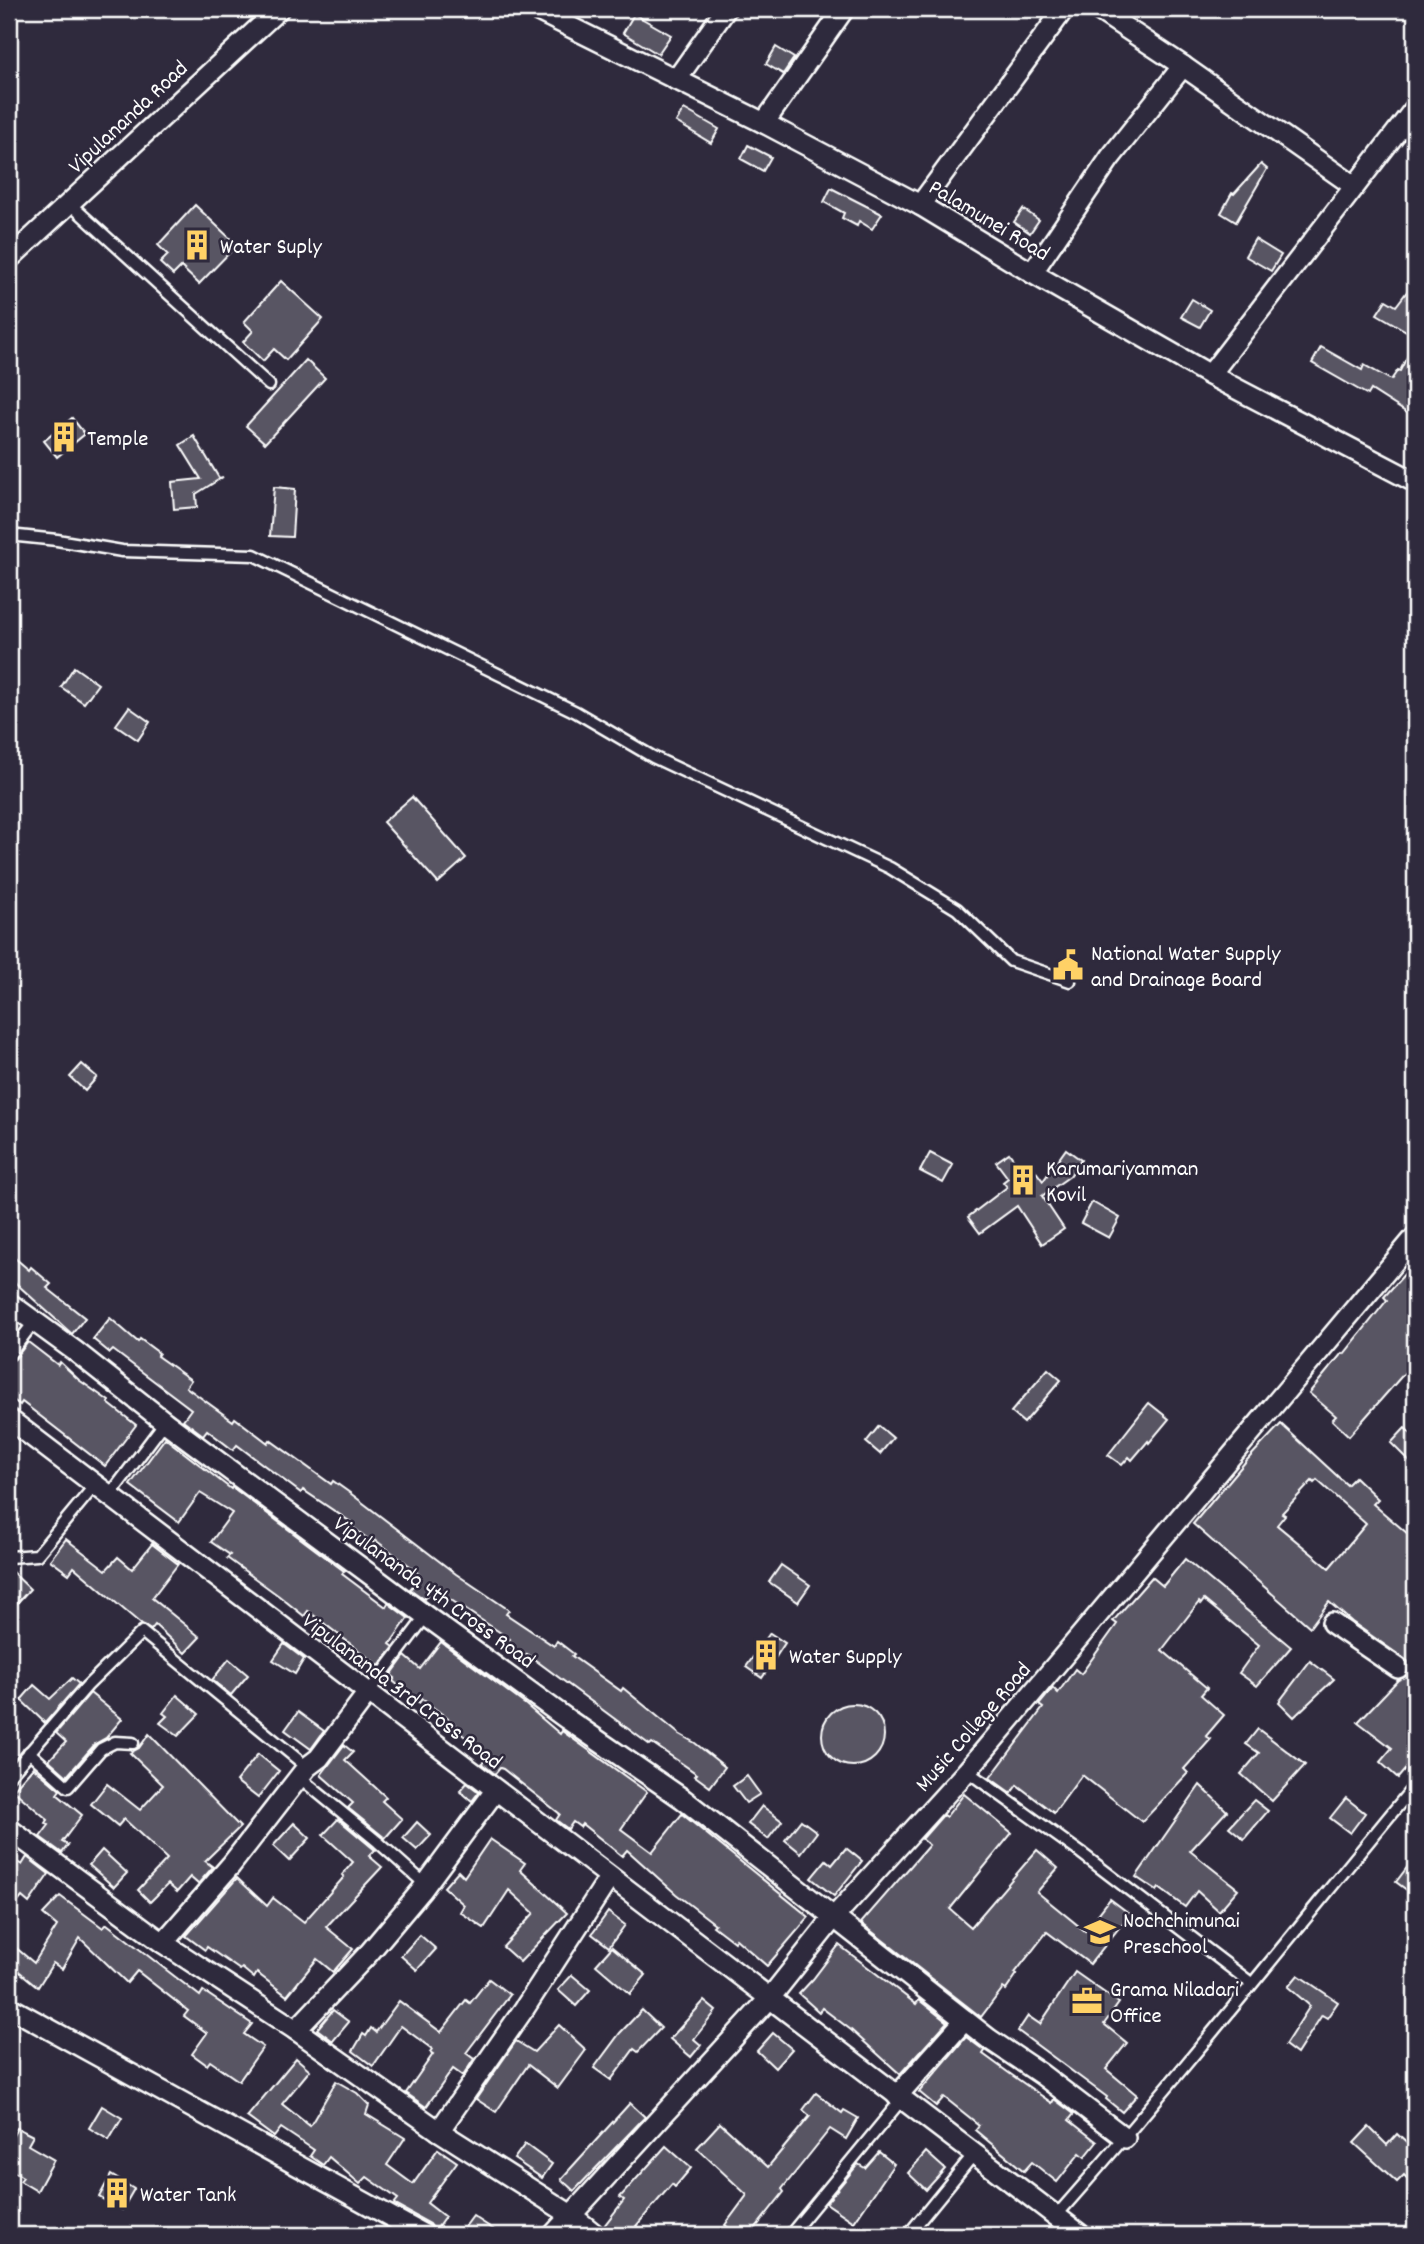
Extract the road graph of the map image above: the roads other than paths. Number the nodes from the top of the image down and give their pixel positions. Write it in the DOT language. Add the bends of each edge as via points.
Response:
graph roads {
  1 [pos="279,9"];
  2 [pos="534,9"];
  3 [pos="726,9"];
  4 [pos="844,9"];
  5 [pos="1064,9"];
  6 [pos="1097,9"];
  7 [pos="1183,66"];
  8 [pos="676,80"];
  9 [pos="1415,108"];
  10 [pos="764,123"];
  11 [pos="1354,186"];
  12 [pos="69,203"];
  13 [pos="920,205"];
  14 [pos="9,259"];
  15 [pos="1032,273"];
  16 [pos="1210,375"];
  17 [pos="269,385"];
  18 [pos="1415,482"];
  19 [pos="9,536"];
  20 [pos="1070,981"];
  21 [pos="1415,1237"];
  22 [pos="9,1303"];
  23 [pos="34,1322"];
  24 [pos="9,1355"];
  25 [pos="9,1419"];
  26 [pos="165,1422"];
  27 [pos="103,1490"];
  28 [pos="9,1557"];
  29 [pos="426,1616"];
  30 [pos="1332,1623"];
  31 [pos="1398,1668"];
  32 [pos="367,1694"];
  33 [pos="133,1743"];
  34 [pos="29,1752"];
  35 [pos="967,1771"];
  36 [pos="304,1773"];
  37 [pos="9,1776"];
  38 [pos="1415,1785"];
  39 [pos="495,1791"];
  40 [pos="10,1833"];
  41 [pos="609,1878"];
  42 [pos="426,1885"];
  43 [pos="835,1916"];
  44 [pos="163,1943"];
  45 [pos="1251,1983"];
  46 [pos="769,1999"];
  47 [pos="9,2007"];
  48 [pos="965,2020"];
  49 [pos="296,2030"];
  50 [pos="899,2097"];
  51 [pos="439,2131"];
  52 [pos="1125,2138"];
  53 [pos="974,2154"];
  54 [pos="571,2215"];
  55 [pos="1066,2228"];
  56 [pos="424,2235"];
  57 [pos="553,2235"];
  58 [pos="596,2235"];
  59 [pos="790,2235"];
  60 [pos="908,2235"];
  1 -- 12 [label="street, Vipulananda Road"];
  2 -- 8 [label="street, Palamunei Road"];
  3 -- 8 [label="street"];
  4 -- 10 [label="street"];
  5 -- 13 [label="street"];
  6 -- 7 [label="street"];
  7 -- 11 [label="street"];
  7 -- 15 [label="street" via="1110,158"];
  8 -- 10 [label="street, Palamunei Road"];
  9 -- 11 [label="street"];
  10 -- 13 [label="street, Palamunei Road"];
  11 -- 16 [label="street"];
  12 -- 14 [label="street, Vipulananda Road"];
  12 -- 17 [label="lane"];
  13 -- 15 [label="street, Palamunei Road"];
  15 -- 16 [label="street, Palamunei Road"];
  16 -- 18 [label="street, Palamunei Road"];
  19 -- 20 [label="lane" via="122,551 254,555 576,712 653,757 890,869 957,909 1011,961"];
  21 -- 35 [label="street, Music College Road"];
  22 -- 23 [label="street, Vipulananda 4th Cross Road"];
  23 -- 24 [label="lane"];
  23 -- 26 [label="street, Vipulananda 4th Cross Road"];
  25 -- 27 [label="street, Vipulananda 3rd Cross Road"];
  26 -- 27 [label="lane"];
  26 -- 29 [label="street, Vipulananda 4th Cross Road"];
  27 -- 28 [label="lane" via="37,1555"];
  27 -- 32 [label="street, Vipulananda 3rd Cross Road"];
  29 -- 32 [label="lane"];
  29 -- 43 [label="street, Vipulananda 4th Cross Road" via="682,1799"];
  30 -- 31 [label="street"];
  32 -- 36 [label="street"];
  32 -- 39 [label="street, Vipulananda 3rd Cross Road"];
  33 -- 34 [label="lane" via="115,1742 101,1749 68,1787"];
  34 -- 36 [label="lane" via="86,1686 142,1632"];
  34 -- 37 [label="lane"];
  35 -- 43 [label="street, Music College Road"];
  35 -- 45 [label="lane"];
  36 -- 42 [label="lane"];
  36 -- 44 [label="street"];
  38 -- 45 [label="lane"];
  39 -- 41 [label="street, Vipulananda 3rd Cross Road"];
  39 -- 42 [label="street"];
  40 -- 44 [label="street"];
  41 -- 46 [label="street, Vipulananda 3rd Cross Road"];
  41 -- 51 [label="street"];
  42 -- 49 [label="street"];
  43 -- 46 [label="street, Music College Road"];
  43 -- 48 [label="street, Vipulananda 4th Cross Road"];
  44 -- 49 [label="street"];
  45 -- 52 [label="lane"];
  46 -- 50 [label="street, Vipulananda 3rd Cross Road"];
  46 -- 54 [label="street, Music College Road"];
  47 -- 56 [label="street"];
  48 -- 50 [label="street"];
  48 -- 52 [label="street, Vipulananda 4th Cross Road"];
  49 -- 51 [label="street"];
  50 -- 53 [label="street, Vipulananda 3rd Cross Road"];
  50 -- 59 [label="lane"];
  51 -- 54 [label="street"];
  52 -- 55 [label="lane"];
  53 -- 55 [label="street, Vipulananda 3rd Cross Road"];
  53 -- 60 [label="lane"];
  54 -- 57 [label="street, Music College Road"];
  54 -- 58 [label="street"];
}
